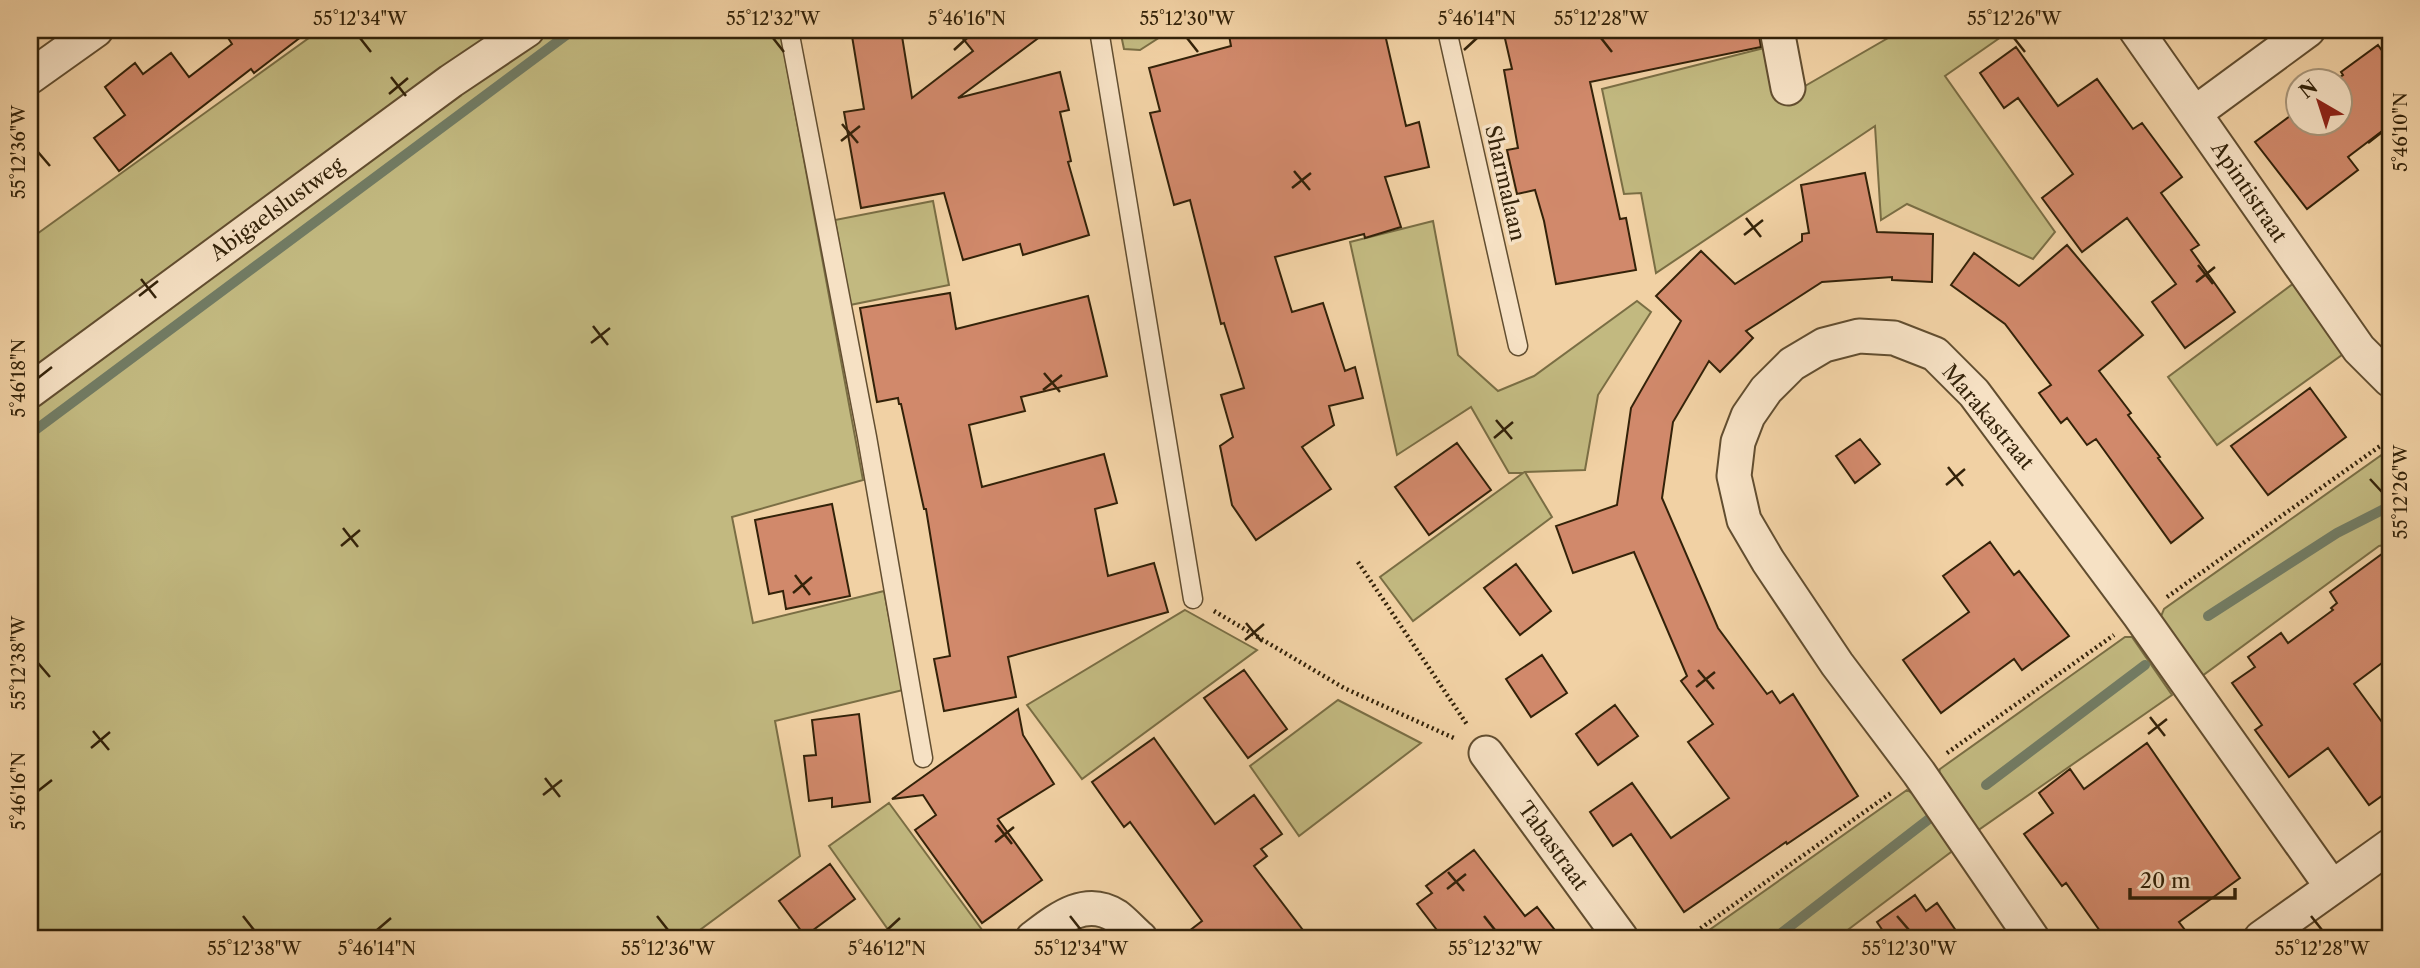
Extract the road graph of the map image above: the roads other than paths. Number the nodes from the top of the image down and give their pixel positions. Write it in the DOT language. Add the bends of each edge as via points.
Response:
graph roads {
  1 [pos="96,30"];
  2 [pos="527,30"];
  3 [pos="789,30"];
  4 [pos="1099,30"];
  5 [pos="1447,30"];
  6 [pos="1777,30"];
  7 [pos="2136,30"];
  8 [pos="2308,30"];
  9 [pos="30,77"];
  10 [pos="1788,88"];
  11 [pos="2195,113"];
  12 [pos="1518,346"];
  13 [pos="2390,380"];
  14 [pos="30,391"];
  15 [pos="1194,599"];
  16 [pos="1486,753"];
  17 [pos="923,758"];
  18 [pos="2390,846"];
  19 [pos="2332,887"];
  20 [pos="1033,938"];
  21 [pos="1140,938"];
  22 [pos="1621,938"];
  23 [pos="2032,938"];
  24 [pos="2261,938"];
  1 -- 9 [label="street"];
  2 -- 14 [label="street, Abigaelslustweg"];
  3 -- 17 [label="lane"];
  4 -- 15 [label="lane"];
  5 -- 12 [label="lane, Sharmalaan"];
  6 -- 10 [label="street"];
  7 -- 11 [label="street, Apintistraat"];
  8 -- 11 [label="street"];
  11 -- 13 [label="street, Apintistraat" via="2359,349"];
  16 -- 22 [label="street, Tabastraat"];
  18 -- 19 [label="street"];
  19 -- 23 [label="street, Marakastraat" via="1974,393 1935,354 1894,338 1859,337 1824,345 1792,364 1748,416 1738,442 1734,476 1744,520 1837,664 1919,773"];
  19 -- 24 [label="street"];
  20 -- 21 [label="street" via="1061,917 1091,906 1115,915"];
}
